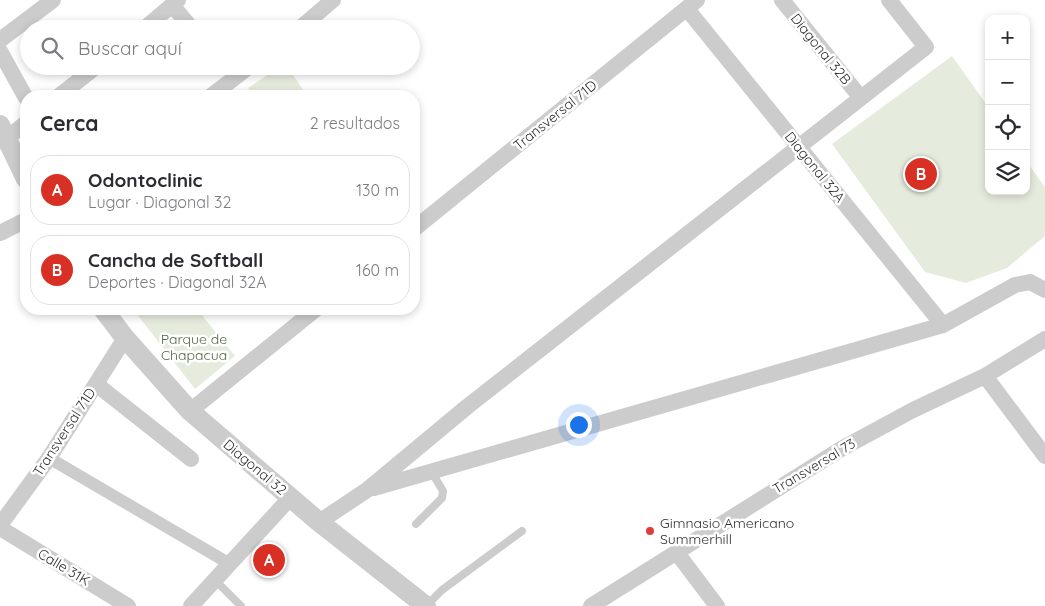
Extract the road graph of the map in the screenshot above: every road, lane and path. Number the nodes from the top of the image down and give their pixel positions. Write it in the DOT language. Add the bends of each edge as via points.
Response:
graph roads {
  1 [pos="53,0"];
  2 [pos="333,0"];
  3 [pos="782,0"];
  4 [pos="889,0"];
  5 [pos="176,3"];
  6 [pos="692,4"];
  7 [pos="26,20"];
  8 [pos="155,20"];
  9 [pos="186,20"];
  10 [pos="310,20"];
  11 [pos="20,25"];
  12 [pos="0,40"];
  13 [pos="0,52"];
  14 [pos="86,75"];
  15 [pos="238,75"];
  16 [pos="21,90"];
  17 [pos="67,90"];
  18 [pos="219,90"];
  19 [pos="860,98"];
  20 [pos="20,125"];
  21 [pos="3,132"];
  22 [pos="799,147"];
  23 [pos="20,167"];
  24 [pos="20,223"];
  25 [pos="420,225"];
  26 [pos="0,233"];
  27 [pos="1045,290"];
  28 [pos="108,315"];
  29 [pos="309,315"];
  30 [pos="943,325"];
  31 [pos="125,338"];
  32 [pos="1045,339"];
  33 [pos="985,376"];
  34 [pos="96,384"];
  35 [pos="190,411"];
  36 [pos="1045,456"];
  37 [pos="49,458"];
  38 [pos="191,459"];
  39 [pos="431,471"];
  40 [pos="367,490"];
  41 [pos="291,497"];
  42 [pos="319,522"];
  43 [pos="416,524"];
  44 [pos="0,526"];
  45 [pos="522,531"];
  46 [pos="677,553"];
  47 [pos="230,564"];
  48 [pos="215,580"];
  49 [pos="128,606"];
  50 [pos="191,606"];
  51 [pos="241,606"];
  52 [pos="426,606"];
  53 [pos="591,606"];
  54 [pos="717,606"];
  1 -- 7 [label="street"];
  2 -- 10 [label="street"];
  3 -- 19 [label="street, Diagonal 32B"];
  4 -- 19 [label="street" via="926,47"];
  5 -- 8 [label="street"];
  5 -- 9 [label="street"];
  6 -- 22 [label="street, Diagonal 32A"];
  6 -- 25 [label="street, Transversal 71D"];
  11 -- 12 [label="street"];
  13 -- 16 [label="street"];
  14 -- 17 [label="street"];
  15 -- 18 [label="street"];
  19 -- 22 [label="street"];
  20 -- 21 [label="street"];
  21 -- 23 [label="street"];
  22 -- 30 [label="street, Diagonal 32A"];
  22 -- 40 [label="street" via="468,406"];
  24 -- 26 [label="street"];
  27 -- 30 [label="street" via="1030,282 1015,285"];
  28 -- 31 [label="street, Diagonal 32"];
  29 -- 35 [label="street"];
  30 -- 39 [label="street"];
  31 -- 34 [label="street, Transversal 71D"];
  31 -- 35 [label="street, Diagonal 32"];
  32 -- 33 [label="street, Transversal 73"];
  33 -- 36 [label="street"];
  33 -- 46 [label="street, Transversal 73" via="841,449"];
  34 -- 37 [label="street, Transversal 71D"];
  34 -- 38 [label="street"];
  35 -- 41 [label="street, Diagonal 32"];
  37 -- 44 [label="street, Transversal 71D"];
  37 -- 47 [label="street"];
  39 -- 40 [label="street"];
  39 -- 43 [label="lane" via="443,491 442,498"];
  40 -- 42 [label="street"];
  41 -- 42 [label="street, Diagonal 32"];
  41 -- 47 [label="street"];
  42 -- 52 [label="street, Diagonal 32"];
  44 -- 49 [label="street, Calle 31K"];
  45 -- 52 [label="lane" via="442,590"];
  46 -- 53 [label="street, Transversal 73"];
  46 -- 54 [label="street"];
  47 -- 48 [label="street"];
  48 -- 50 [label="street"];
  48 -- 51 [label="lane"];
}
